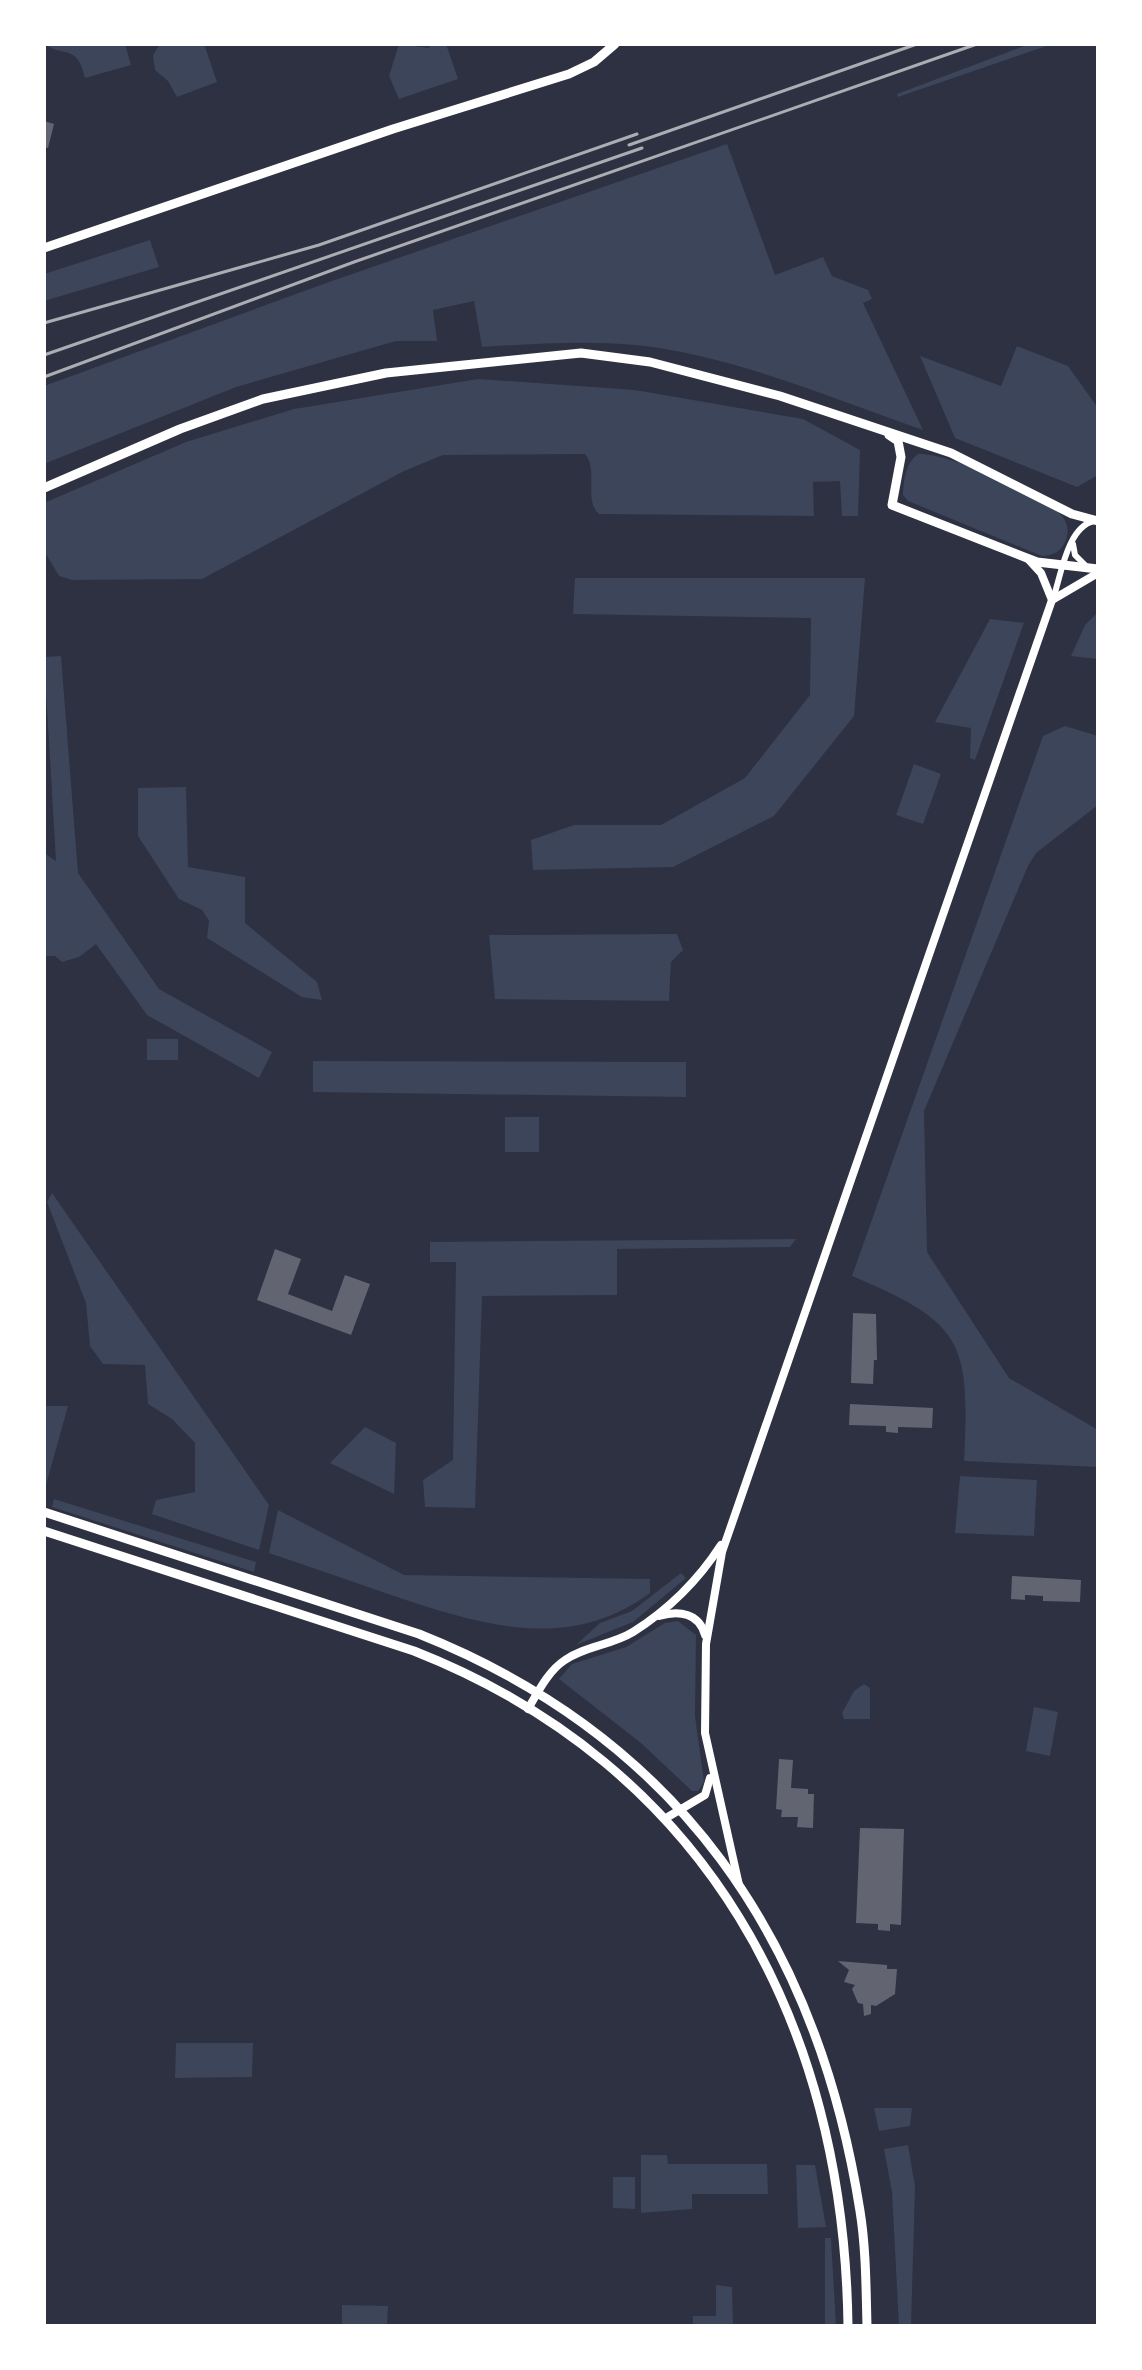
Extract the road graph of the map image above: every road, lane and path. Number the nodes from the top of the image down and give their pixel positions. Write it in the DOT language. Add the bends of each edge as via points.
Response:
graph roads {
  1 [pos="615,44"];
  2 [pos="44,248"];
  3 [pos="875,428"];
  4 [pos="931,447"];
  5 [pos="899,463"];
  6 [pos="44,488"];
  7 [pos="1098,521"];
  8 [pos="1074,536"];
  9 [pos="1027,559"];
  10 [pos="1063,568"];
  11 [pos="1097,570"];
  12 [pos="1052,600"];
  13 [pos="44,1512"];
  14 [pos="730,1526"];
  15 [pos="44,1531"];
  16 [pos="341,1608"];
  17 [pos="651,1619"];
  18 [pos="335,1626"];
  19 [pos="706,1644"];
  20 [pos="538,1693"];
  21 [pos="528,1709"];
  22 [pos="711,1771"];
  23 [pos="683,1810"];
  24 [pos="666,1818"];
  25 [pos="739,1885"];
  26 [pos="848,2326"];
  27 [pos="867,2326"];
  1 -- 2 [label="main road" via="569,74"];
  3 -- 4 [label="main road"];
  3 -- 5 [label="main road" via="898,441"];
  3 -- 6 [label="main road" via="742,384 650,362 581,353 386,373 263,399"];
  4 -- 5 [label="main road" via="910,449"];
  4 -- 7 [label="main road" via="973,462 1072,514"];
  5 -- 9 [label="main road" via="892,505"];
  7 -- 8 [label="street" via="1084,525"];
  8 -- 10 [label="street"];
  8 -- 11 [label="street" via="1075,555"];
  9 -- 10 [label="main road"];
  9 -- 12 [label="street" via="1041,573"];
  10 -- 11 [label="main road"];
  10 -- 12 [label="street"];
  11 -- 12 [label="street"];
  12 -- 14 [label="street"];
  13 -- 16 [label="main road"];
  14 -- 17 [label="street" via="712,1559"];
  14 -- 19 [label="street"];
  15 -- 18 [label="main road"];
  16 -- 18 [label="street" via="346,1620"];
  16 -- 20 [label="main road" via="468,1653"];
  17 -- 19 [label="street" via="670,1613 690,1615 702,1626"];
  17 -- 20 [label="street" via="616,1641 566,1658"];
  18 -- 21 [label="main road" via="450,1666"];
  19 -- 22 [label="street"];
  20 -- 21 [label="street"];
  20 -- 23 [label="main road" via="631,1758"];
  21 -- 24 [label="main road" via="610,1766"];
  22 -- 23 [label="street" via="705,1795"];
  22 -- 25 [label="street"];
  23 -- 24 [label="street"];
  23 -- 25 [label="main road"];
  24 -- 26 [label="main road" via="715,1877 751,1935 799,2042 841,2210"];
  25 -- 27 [label="main road" via="788,1970 826,2065 861,2214"];
}
